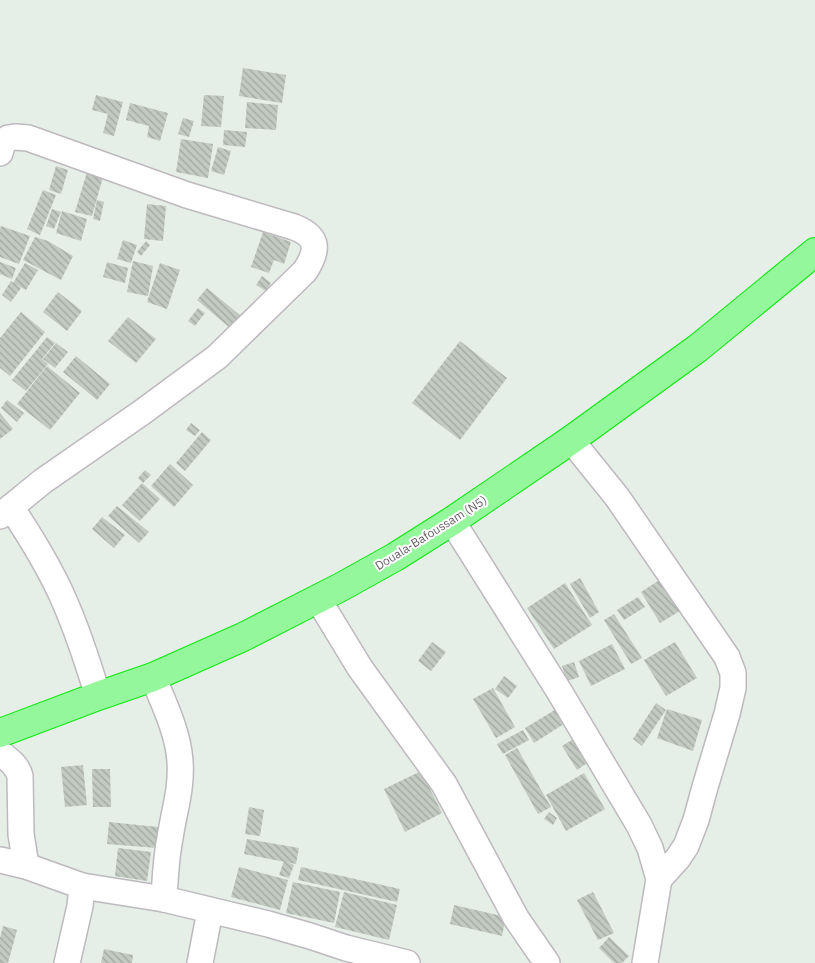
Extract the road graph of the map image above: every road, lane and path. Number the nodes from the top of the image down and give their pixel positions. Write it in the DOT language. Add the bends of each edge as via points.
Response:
graph roads {
  1 [pos="0,154"];
  2 [pos="815,252"];
  3 [pos="571,440"];
  4 [pos="5,512"];
  5 [pos="452,521"];
  6 [pos="318,599"];
  7 [pos="153,677"];
  8 [pos="98,696"];
  9 [pos="0,733"];
  10 [pos="0,753"];
  11 [pos="0,860"];
  12 [pos="26,866"];
  13 [pos="659,880"];
  14 [pos="82,886"];
  15 [pos="164,899"];
  16 [pos="210,911"];
  17 [pos="345,956"];
  18 [pos="67,963"];
  19 [pos="200,963"];
  20 [pos="406,963"];
  21 [pos="548,963"];
  22 [pos="646,963"];
  1 -- 4 [label="street" via="8,138 28,138 187,195 305,231 315,248 305,272 217,357 43,481"];
  2 -- 3 [label="highway, Douala-Bafoussam (N5)" via="698,348"];
  3 -- 5 [label="highway, Douala-Bafoussam (N5)"];
  3 -- 13 [label="street" via="617,498 727,657 733,673 727,714 696,820 686,846"];
  4 -- 8 [label="street" via="24,528 50,572 63,598"];
  5 -- 6 [label="highway, Douala-Bafoussam (N5)"];
  5 -- 13 [label="street" via="639,825"];
  6 -- 7 [label="highway, Douala-Bafoussam (N5)"];
  6 -- 21 [label="street" via="360,668 444,784 516,918"];
  7 -- 8 [label="highway, Douala-Bafoussam (N5)"];
  7 -- 15 [label="street" via="176,738 180,760 180,787 170,838"];
  8 -- 9 [label="highway, Douala-Bafoussam (N5)"];
  10 -- 12 [label="street" via="14,764 20,776 21,834"];
  11 -- 12 [label="street"];
  12 -- 14 [label="street"];
  13 -- 22 [label="street"];
  14 -- 15 [label="street"];
  14 -- 18 [label="street"];
  15 -- 16 [label="street"];
  16 -- 17 [label="street" via="310,936"];
  16 -- 19 [label="street"];
  17 -- 20 [label="street"];
}
